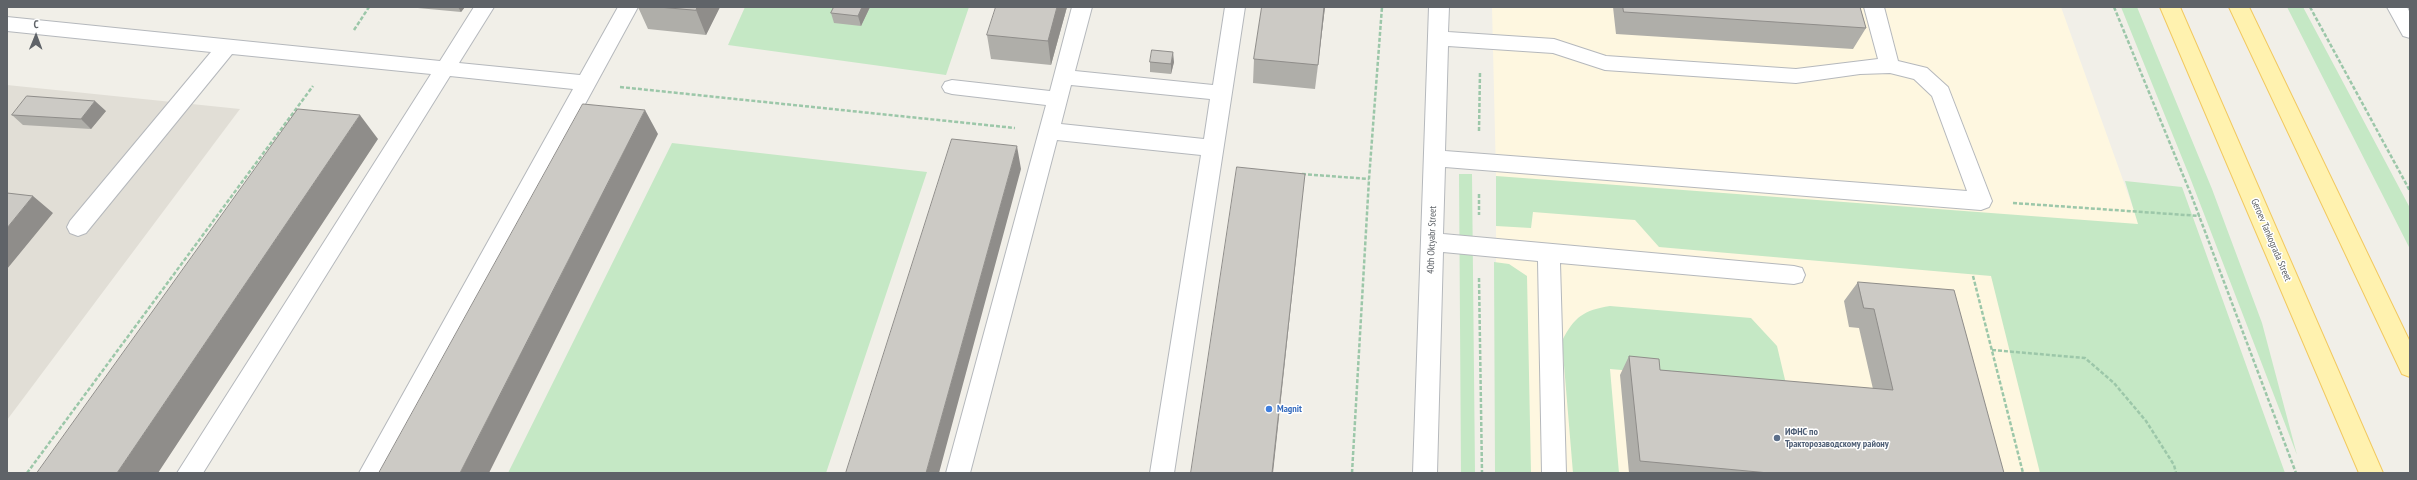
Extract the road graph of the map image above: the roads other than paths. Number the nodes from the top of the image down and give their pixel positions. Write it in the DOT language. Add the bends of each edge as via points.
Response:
graph roads {
  1 [pos="484,7"];
  2 [pos="628,7"];
  3 [pos="1082,7"];
  4 [pos="1235,7"];
  5 [pos="1439,7"];
  6 [pos="1874,7"];
  7 [pos="2170,7"];
  8 [pos="2240,7"];
  9 [pos="2397,7"];
  10 [pos="7,24"];
  11 [pos="2410,30"];
  12 [pos="1438,38"];
  13 [pos="227,46"];
  14 [pos="1890,66"];
  15 [pos="445,69"];
  16 [pos="1064,77"];
  17 [pos="586,83"];
  18 [pos="952,87"];
  19 [pos="1221,93"];
  20 [pos="1058,99"];
  21 [pos="1050,131"];
  22 [pos="1212,148"];
  23 [pos="1434,158"];
  24 [pos="78,227"];
  25 [pos="1432,242"];
  26 [pos="1548,252"];
  27 [pos="1794,275"];
  28 [pos="2410,366"];
  29 [pos="189,473"];
  30 [pos="370,473"];
  31 [pos="958,473"];
  32 [pos="1162,473"];
  33 [pos="1425,473"];
  34 [pos="1554,473"];
  35 [pos="2371,473"];
  1 -- 15 [label="street"];
  2 -- 17 [label="street"];
  3 -- 16 [label="street"];
  4 -- 19 [label="street"];
  5 -- 12 [label="street, 40th Oktyabr Street"];
  6 -- 14 [label="street"];
  7 -- 35 [label="main road, Geroev Tankograda Street"];
  8 -- 28 [label="main road"];
  9 -- 11 [label="street"];
  10 -- 13 [label="street"];
  12 -- 14 [label="street" via="1554,46 1605,63 1796,76 1860,67"];
  12 -- 23 [label="street, 40th Oktyabr Street"];
  13 -- 15 [label="street"];
  13 -- 24 [label="street"];
  14 -- 23 [label="street" via="1920,72 1941,92 1981,201"];
  15 -- 17 [label="street"];
  15 -- 29 [label="street"];
  16 -- 19 [label="street"];
  16 -- 20 [label="street"];
  17 -- 30 [label="street"];
  18 -- 20 [label="street"];
  19 -- 22 [label="street"];
  20 -- 21 [label="street"];
  21 -- 22 [label="street"];
  21 -- 31 [label="street"];
  22 -- 32 [label="street"];
  23 -- 25 [label="street, 40th Oktyabr Street"];
  25 -- 26 [label="street"];
  25 -- 33 [label="street, 40th Oktyabr Street"];
  26 -- 27 [label="street"];
  26 -- 34 [label="street"];
}
